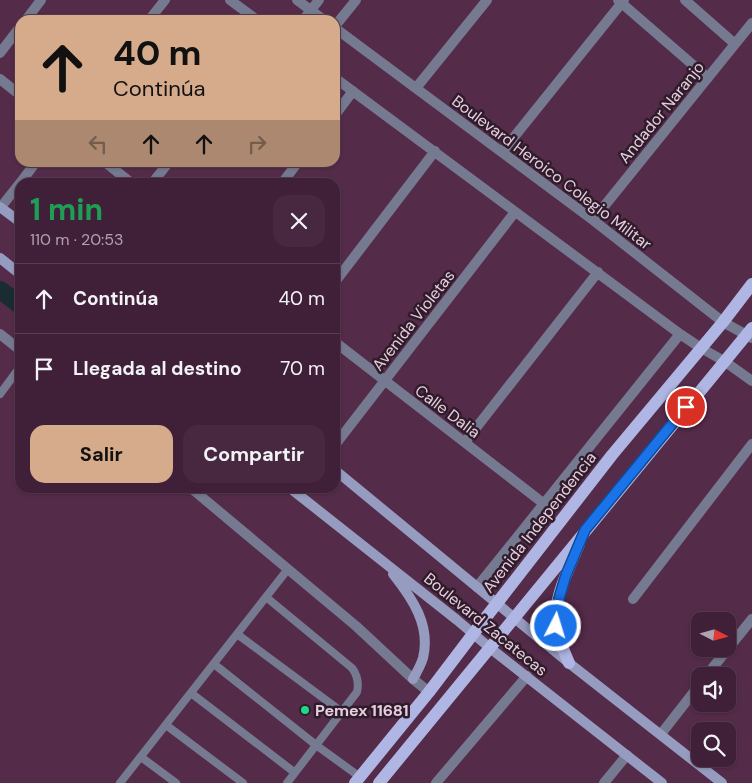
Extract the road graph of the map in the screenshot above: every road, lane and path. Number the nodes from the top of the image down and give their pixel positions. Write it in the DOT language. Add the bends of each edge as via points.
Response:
graph roads {
  1 [pos="42,0"];
  2 [pos="165,0"];
  3 [pos="230,0"];
  4 [pos="297,0"];
  5 [pos="319,0"];
  6 [pos="356,0"];
  7 [pos="487,0"];
  8 [pos="685,0"];
  9 [pos="621,1"];
  10 [pos="311,10"];
  11 [pos="30,15"];
  12 [pos="153,15"];
  13 [pos="250,15"];
  14 [pos="307,15"];
  15 [pos="318,15"];
  16 [pos="340,21"];
  17 [pos="752,22"];
  18 [pos="340,31"];
  19 [pos="15,34"];
  20 [pos="734,44"];
  21 [pos="0,53"];
  22 [pos="708,78"];
  23 [pos="0,79"];
  24 [pos="340,82"];
  25 [pos="416,88"];
  26 [pos="15,91"];
  27 [pos="353,92"];
  28 [pos="340,109"];
  29 [pos="435,151"];
  30 [pos="502,152"];
  31 [pos="32,167"];
  32 [pos="111,167"];
  33 [pos="165,167"];
  34 [pos="294,167"];
  35 [pos="24,178"];
  36 [pos="125,178"];
  37 [pos="156,178"];
  38 [pos="286,178"];
  39 [pos="15,189"];
  40 [pos="0,207"];
  41 [pos="515,212"];
  42 [pos="15,218"];
  43 [pos="593,220"];
  44 [pos="0,258"];
  45 [pos="15,270"];
  46 [pos="598,272"];
  47 [pos="340,275"];
  48 [pos="752,284"];
  49 [pos="723,322"];
  50 [pos="750,333"];
  51 [pos="0,334"];
  52 [pos="680,334"];
  53 [pos="15,346"];
  54 [pos="340,346"];
  55 [pos="701,348"];
  56 [pos="724,361"];
  57 [pos="15,374"];
  58 [pos="385,381"];
  59 [pos="752,381"];
  60 [pos="0,394"];
  61 [pos="340,439"];
  62 [pos="465,442"];
  63 [pos="752,444"];
  64 [pos="340,474"];
  65 [pos="197,493"];
  66 [pos="296,493"];
  67 [pos="543,503"];
  68 [pos="585,530"];
  69 [pos="381,559"];
  70 [pos="288,569"];
  71 [pos="477,586"];
  72 [pos="266,597"];
  73 [pos="633,599"];
  74 [pos="497,603"];
  75 [pos="514,618"];
  76 [pos="752,619"];
  77 [pos="237,634"];
  78 [pos="473,634"];
  79 [pos="490,648"];
  80 [pos="569,663"];
  81 [pos="214,664"];
  82 [pos="713,667"];
  83 [pos="527,676"];
  84 [pos="413,679"];
  85 [pos="429,692"];
  86 [pos="191,694"];
  87 [pos="691,696"];
  88 [pos="342,712"];
  89 [pos="166,725"];
  90 [pos="661,734"];
  91 [pos="316,745"];
  92 [pos="627,755"];
  93 [pos="141,757"];
  94 [pos="294,772"];
  95 [pos="358,780"];
  96 [pos="120,783"];
  97 [pos="176,783"];
  98 [pos="243,783"];
  99 [pos="286,783"];
  100 [pos="379,783"];
  101 [pos="436,783"];
  102 [pos="604,783"];
  103 [pos="662,783"];
  104 [pos="722,783"];
  1 -- 11 [label="street"];
  2 -- 12 [label="street"];
  3 -- 13 [label="street"];
  4 -- 10 [label="street"];
  5 -- 10 [label="street"];
  6 -- 16 [label="street"];
  7 -- 25 [label="street"];
  8 -- 20 [label="street"];
  9 -- 22 [label="street"];
  9 -- 30 [label="street"];
  10 -- 14 [label="street"];
  10 -- 15 [label="street"];
  17 -- 20 [label="street, Andador Naranjo"];
  18 -- 25 [label="street, Boulevard Heroico Colegio Militar"];
  19 -- 21 [label="street"];
  20 -- 22 [label="street, Andador Naranjo"];
  22 -- 43 [label="street, Andador Naranjo"];
  23 -- 26 [label="street"];
  24 -- 27 [label="street"];
  25 -- 30 [label="street, Boulevard Heroico Colegio Militar"];
  27 -- 28 [label="street"];
  27 -- 29 [label="street"];
  29 -- 41 [label="street"];
  29 -- 47 [label="street"];
  30 -- 43 [label="street, Boulevard Heroico Colegio Militar"];
  31 -- 35 [label="street"];
  32 -- 36 [label="street"];
  33 -- 37 [label="street"];
  34 -- 38 [label="street"];
  39 -- 40 [label="street"];
  40 -- 42 [label="main road"];
  41 -- 46 [label="street"];
  41 -- 58 [label="street, Avenida Violetas"];
  43 -- 49 [label="street, Boulevard Heroico Colegio Militar"];
  44 -- 45 [label="main road"];
  46 -- 52 [label="street"];
  46 -- 62 [label="street"];
  48 -- 49 [label="main road, Avenida Independencia"];
  49 -- 50 [label="street, Boulevard Heroico Colegio Militar"];
  49 -- 55 [label="main road, Avenida Independencia"];
  50 -- 56 [label="main road"];
  51 -- 53 [label="street"];
  52 -- 55 [label="street"];
  52 -- 67 [label="street"];
  54 -- 58 [label="street, Calle Dalia"];
  55 -- 56 [label="street"];
  55 -- 74 [label="main road, Avenida Independencia" via="612,455"];
  56 -- 59 [label="street"];
  56 -- 68 [label="main road"];
  57 -- 60 [label="lane"];
  58 -- 61 [label="street, Avenida Violetas"];
  58 -- 62 [label="street, Calle Dalia"];
  62 -- 67 [label="street, Calle Dalia"];
  63 -- 73 [label="street"];
  64 -- 71 [label="main road, Boulevard Zacatecas"];
  65 -- 70 [label="street"];
  66 -- 69 [label="main road, Boulevard Zacatecas"];
  67 -- 71 [label="street"];
  68 -- 75 [label="main road"];
  68 -- 80 [label="main road" via="566,575 556,611 559,640"];
  69 -- 78 [label="main road, Boulevard Zacatecas"];
  69 -- 84 [label="main road" via="407,592 424,628 423,656"];
  70 -- 72 [label="lane"];
  70 -- 84 [label="street"];
  71 -- 74 [label="main road, Boulevard Zacatecas"];
  72 -- 77 [label="lane"];
  72 -- 88 [label="lane" via="356,674 357,692"];
  74 -- 75 [label="main road, Boulevard Zacatecas"];
  74 -- 78 [label="main road, Avenida Independencia"];
  75 -- 79 [label="main road"];
  75 -- 80 [label="main road, Boulevard Zacatecas"];
  76 -- 82 [label="street"];
  77 -- 81 [label="lane"];
  77 -- 88 [label="lane"];
  78 -- 79 [label="main road, Boulevard Zacatecas"];
  78 -- 85 [label="main road, Avenida Independencia"];
  79 -- 83 [label="main road, Boulevard Zacatecas"];
  79 -- 100 [label="main road"];
  80 -- 90 [label="main road, Boulevard Zacatecas"];
  81 -- 86 [label="lane"];
  81 -- 91 [label="lane"];
  83 -- 92 [label="main road, Boulevard Zacatecas"];
  83 -- 101 [label="street"];
  84 -- 85 [label="street"];
  85 -- 95 [label="main road, Avenida Independencia"];
  86 -- 89 [label="lane"];
  86 -- 94 [label="lane"];
  87 -- 90 [label="street"];
  88 -- 91 [label="lane"];
  89 -- 93 [label="lane"];
  89 -- 98 [label="lane"];
  90 -- 104 [label="main road, Boulevard Zacatecas"];
  91 -- 94 [label="lane"];
  91 -- 95 [label="lane"];
  92 -- 102 [label="street"];
  92 -- 103 [label="main road, Boulevard Zacatecas"];
  93 -- 96 [label="lane"];
  93 -- 97 [label="lane"];
  94 -- 99 [label="lane"];
}
